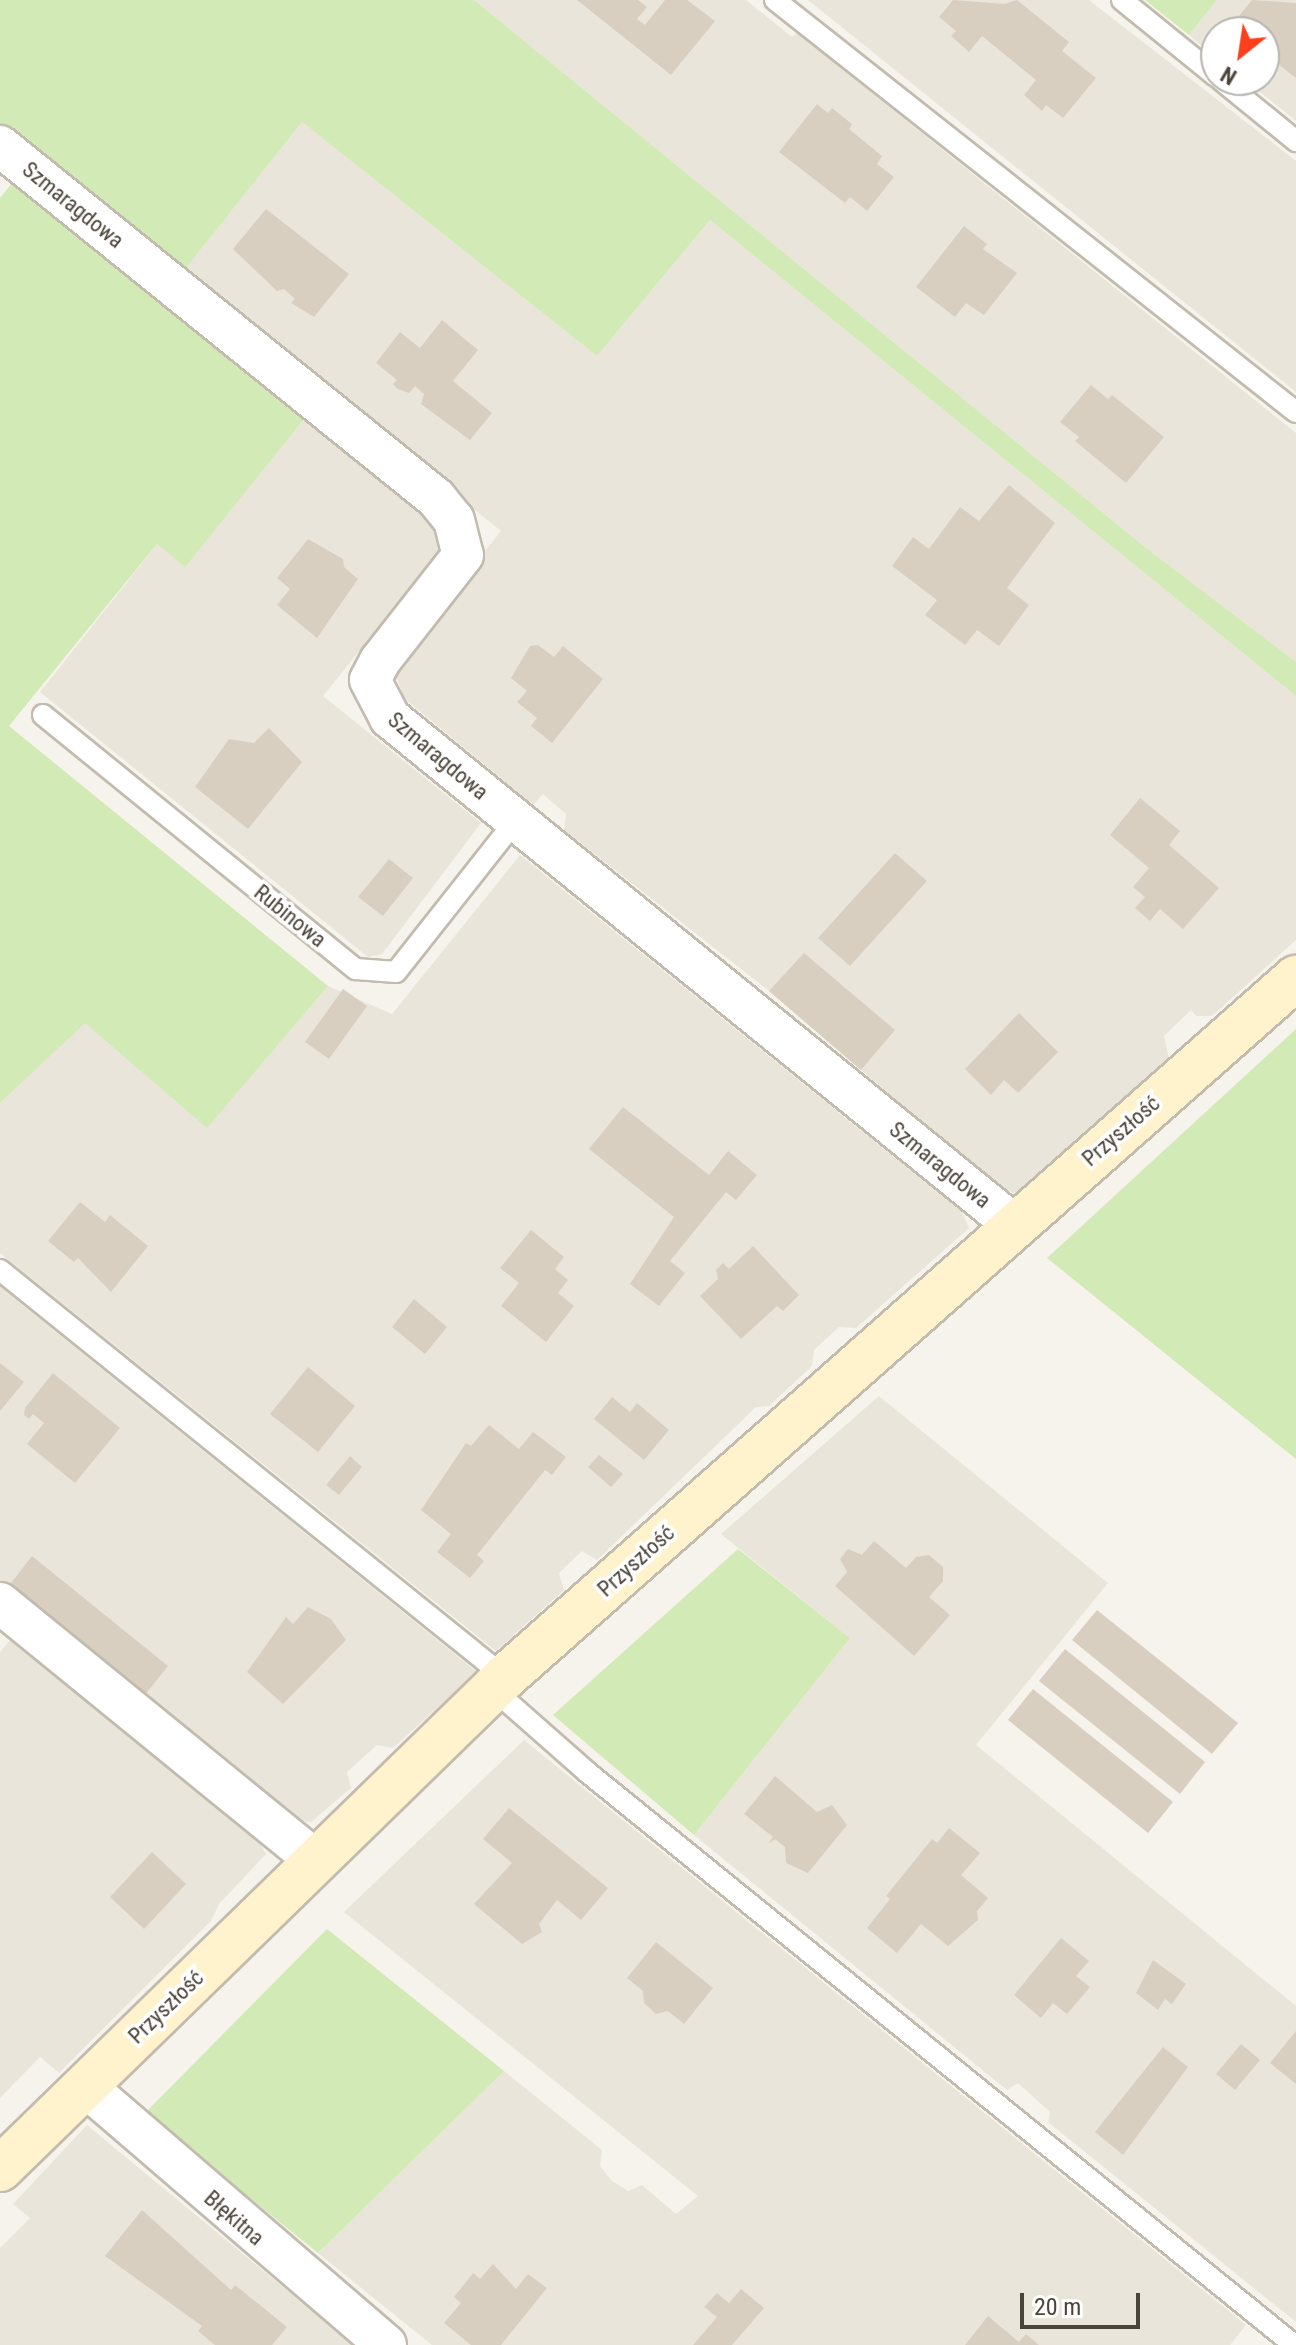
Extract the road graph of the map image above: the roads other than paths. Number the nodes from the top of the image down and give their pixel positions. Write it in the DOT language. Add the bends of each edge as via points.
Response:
graph roads {
  1 [pos="775,0"];
  2 [pos="1122,0"];
  3 [pos="1200,63"];
  4 [pos="1240,96"];
  5 [pos="1296,141"];
  6 [pos="0,146"];
  7 [pos="1296,412"];
  8 [pos="43,715"];
  9 [pos="516,820"];
  10 [pos="1296,978"];
  11 [pos="1013,1224"];
  12 [pos="0,1270"];
  13 [pos="0,1603"];
  14 [pos="499,1683"];
  15 [pos="316,1861"];
  16 [pos="85,2086"];
  17 [pos="0,2169"];
  18 [pos="386,2345"];
  19 [pos="1294,2345"];
  1 -- 7 [label="lane"];
  2 -- 3 [label="lane"];
  4 -- 5 [label="lane"];
  6 -- 9 [label="street, Szmaragdowa" via="436,498 454,520 463,555 370,680 390,718"];
  8 -- 9 [label="lane, Rubinowa" via="356,969 378,974 396,972"];
  9 -- 11 [label="street, Szmaragdowa"];
  10 -- 11 [label="street, Przyszłość"];
  11 -- 14 [label="street, Przyszłość"];
  12 -- 14 [label="lane"];
  13 -- 15 [label="street"];
  14 -- 15 [label="street, Przyszłość"];
  14 -- 19 [label="lane" via="600,1782"];
  15 -- 16 [label="street, Przyszłość"];
  16 -- 17 [label="street, Przyszłość"];
  16 -- 18 [label="street, Błękitna"];
}
